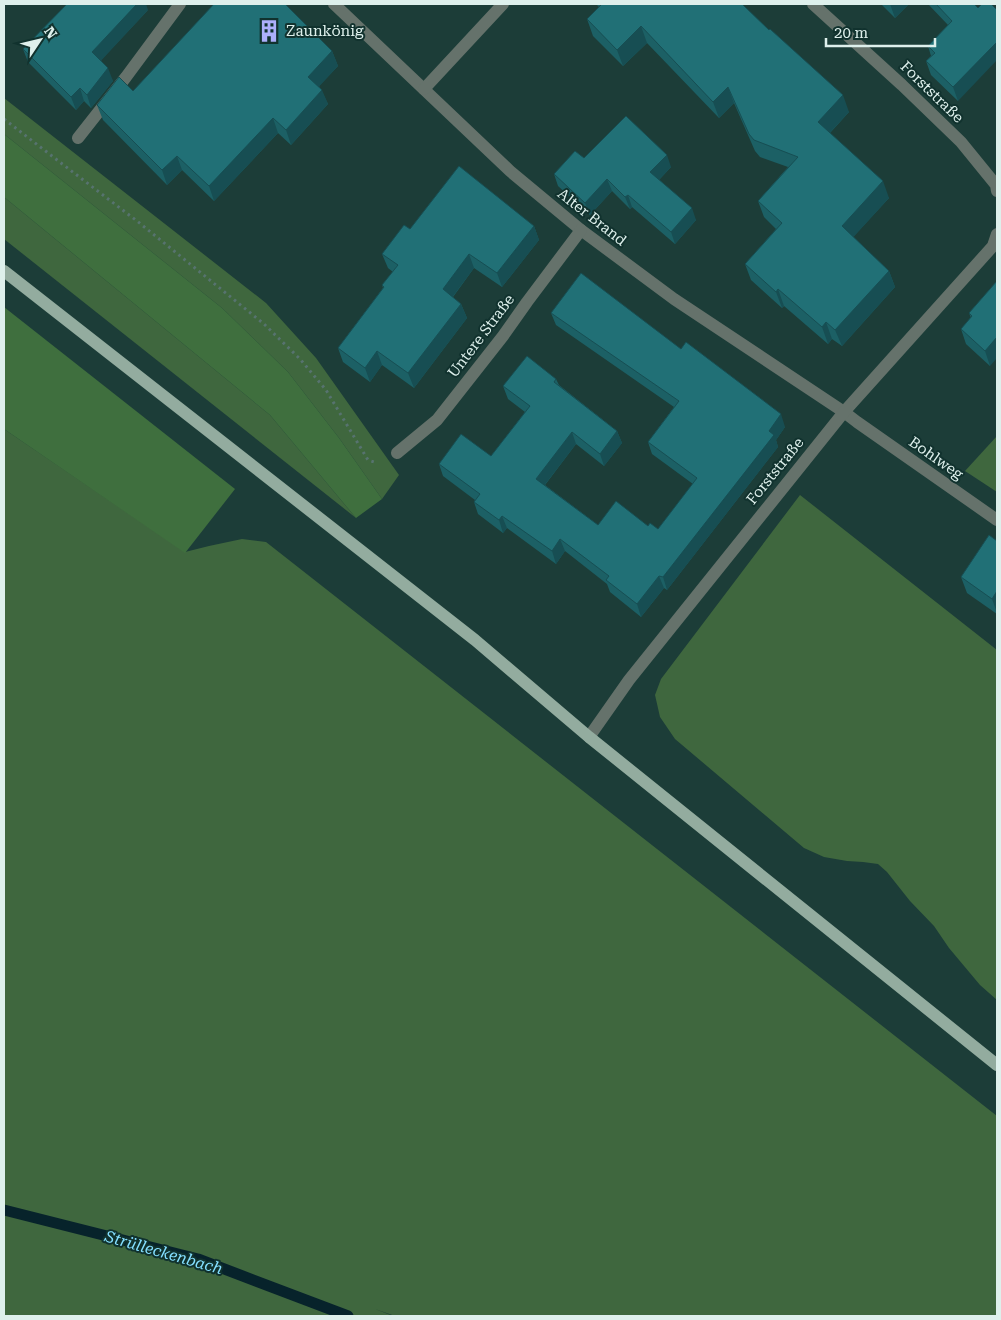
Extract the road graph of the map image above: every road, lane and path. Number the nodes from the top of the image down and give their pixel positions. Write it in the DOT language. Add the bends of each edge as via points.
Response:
graph roads {
  1 [pos="180,4"];
  2 [pos="334,4"];
  3 [pos="503,4"];
  4 [pos="813,4"];
  5 [pos="424,89"];
  6 [pos="4,118"];
  7 [pos="78,138"];
  8 [pos="997,191"];
  9 [pos="581,230"];
  10 [pos="997,234"];
  11 [pos="4,271"];
  12 [pos="844,412"];
  13 [pos="857,422"];
  14 [pos="397,453"];
  15 [pos="997,520"];
  16 [pos="589,737"];
  17 [pos="997,1065"];
  1 -- 7 [label="street"];
  2 -- 5 [label="street, Alter Brand"];
  3 -- 5 [label="street"];
  4 -- 8 [label="street, Forststraße" via="961,142"];
  5 -- 9 [label="street, Alter Brand" via="510,171"];
  6 -- 14 [label="path" via="264,324 326,390 368,460 385,464"];
  9 -- 12 [label="street, Alter Brand" via="674,298"];
  9 -- 14 [label="street, Untere Straße" via="437,420"];
  10 -- 12 [label="street, Forststraße" via="993,246"];
  11 -- 16 [label="main road" via="475,640"];
  12 -- 13 [label="street, Alter Brand"];
  12 -- 16 [label="street, Forststraße" via="614,699"];
  13 -- 15 [label="street, Bohlweg"];
  16 -- 17 [label="main road"];
}
